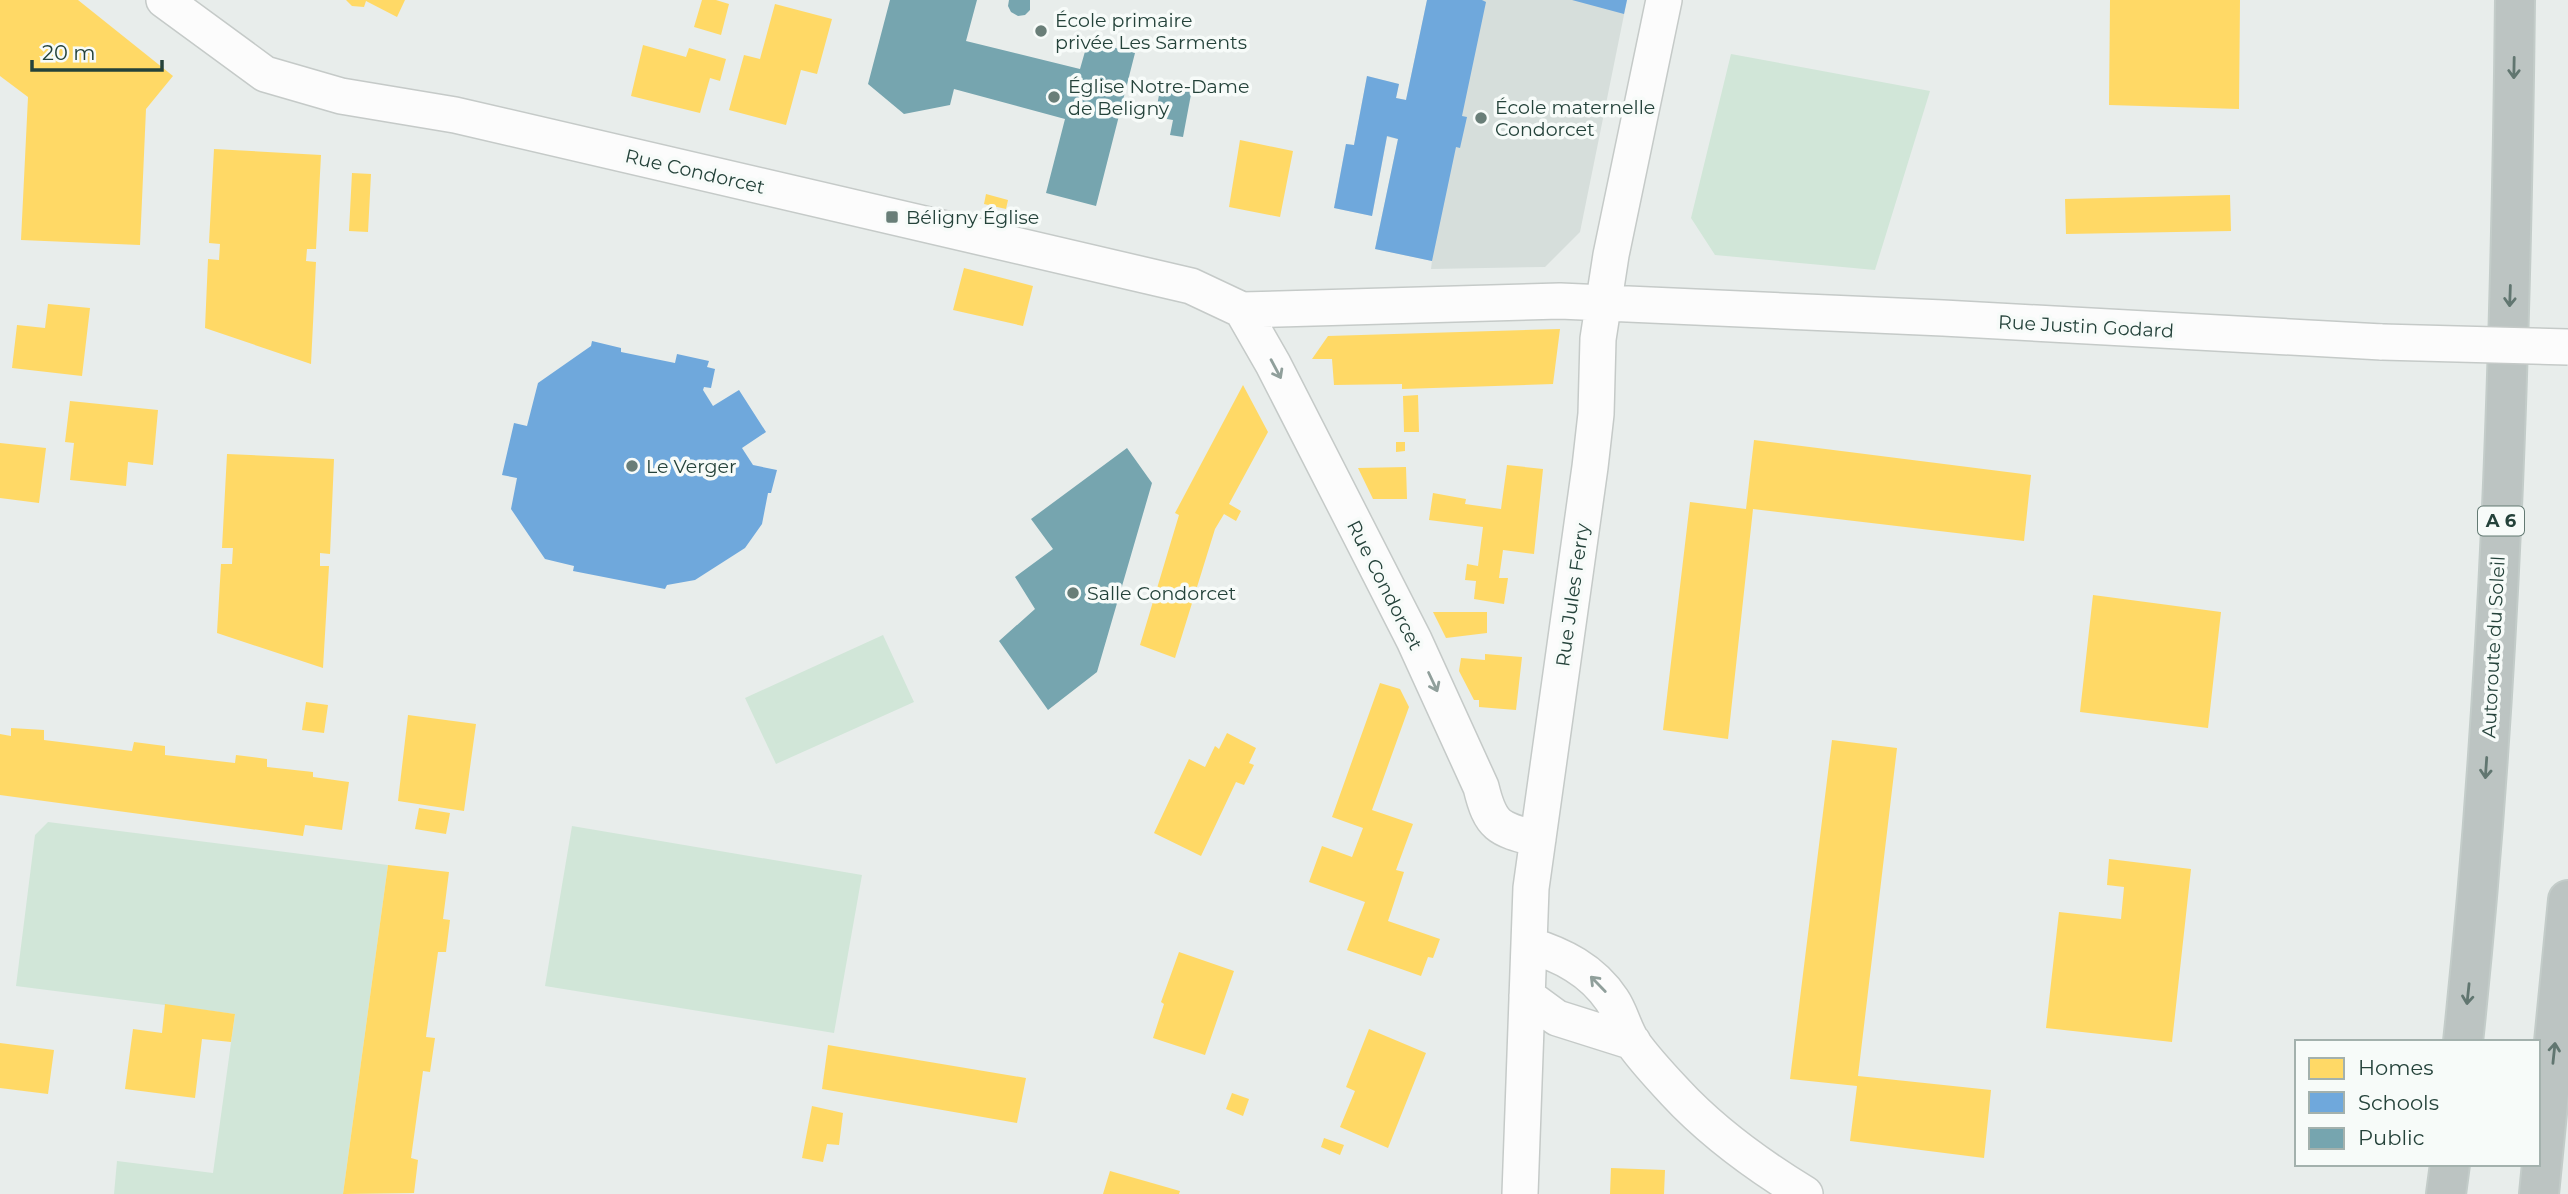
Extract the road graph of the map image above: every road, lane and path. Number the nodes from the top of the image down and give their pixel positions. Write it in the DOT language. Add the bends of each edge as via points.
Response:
graph roads {
  1 [pos="164,0"];
  2 [pos="1664,0"];
  3 [pos="2515,0"];
  4 [pos="1604,303"];
  5 [pos="1242,310"];
  6 [pos="2568,347"];
  7 [pos="1538,839"];
  8 [pos="2568,900"];
  9 [pos="1529,945"];
  10 [pos="1527,996"];
  11 [pos="2463,1040"];
  12 [pos="1633,1042"];
  13 [pos="2450,1166"];
  14 [pos="1520,1194"];
  15 [pos="1805,1194"];
  16 [pos="2446,1194"];
  17 [pos="2539,1194"];
  1 -- 5 [label="street, Rue Condorcet" via="265,74 341,96 455,115 1191,286"];
  2 -- 4 [label="street, Rue Jules Ferry"];
  3 -- 11 [label="highway, Autoroute du Soleil / A 6, one-way" via="2504,446 2483,814"];
  4 -- 5 [label="street, Rue Condorcet"];
  4 -- 6 [label="street, Rue Justin Godard, bridge"];
  4 -- 7 [label="street, Rue Jules Ferry" via="1590,467"];
  5 -- 7 [label="street, Rue Condorcet, one-way" via="1413,640 1481,787 1487,813 1494,823 1513,833"];
  7 -- 9 [label="street, Rue Jules Ferry"];
  17 -- 8 [label="highway, one-way"];
  9 -- 10 [label="street, Rue Jules Ferry"];
  12 -- 9 [label="street, one-way" via="1599,984 1574,962"];
  10 -- 12 [label="street" via="1557,1018"];
  10 -- 14 [label="street, Rue Jules Ferry"];
  12 -- 15 [label="street" via="1676,1094 1715,1130"];
  13 -- 16 [label="highway"];
}
